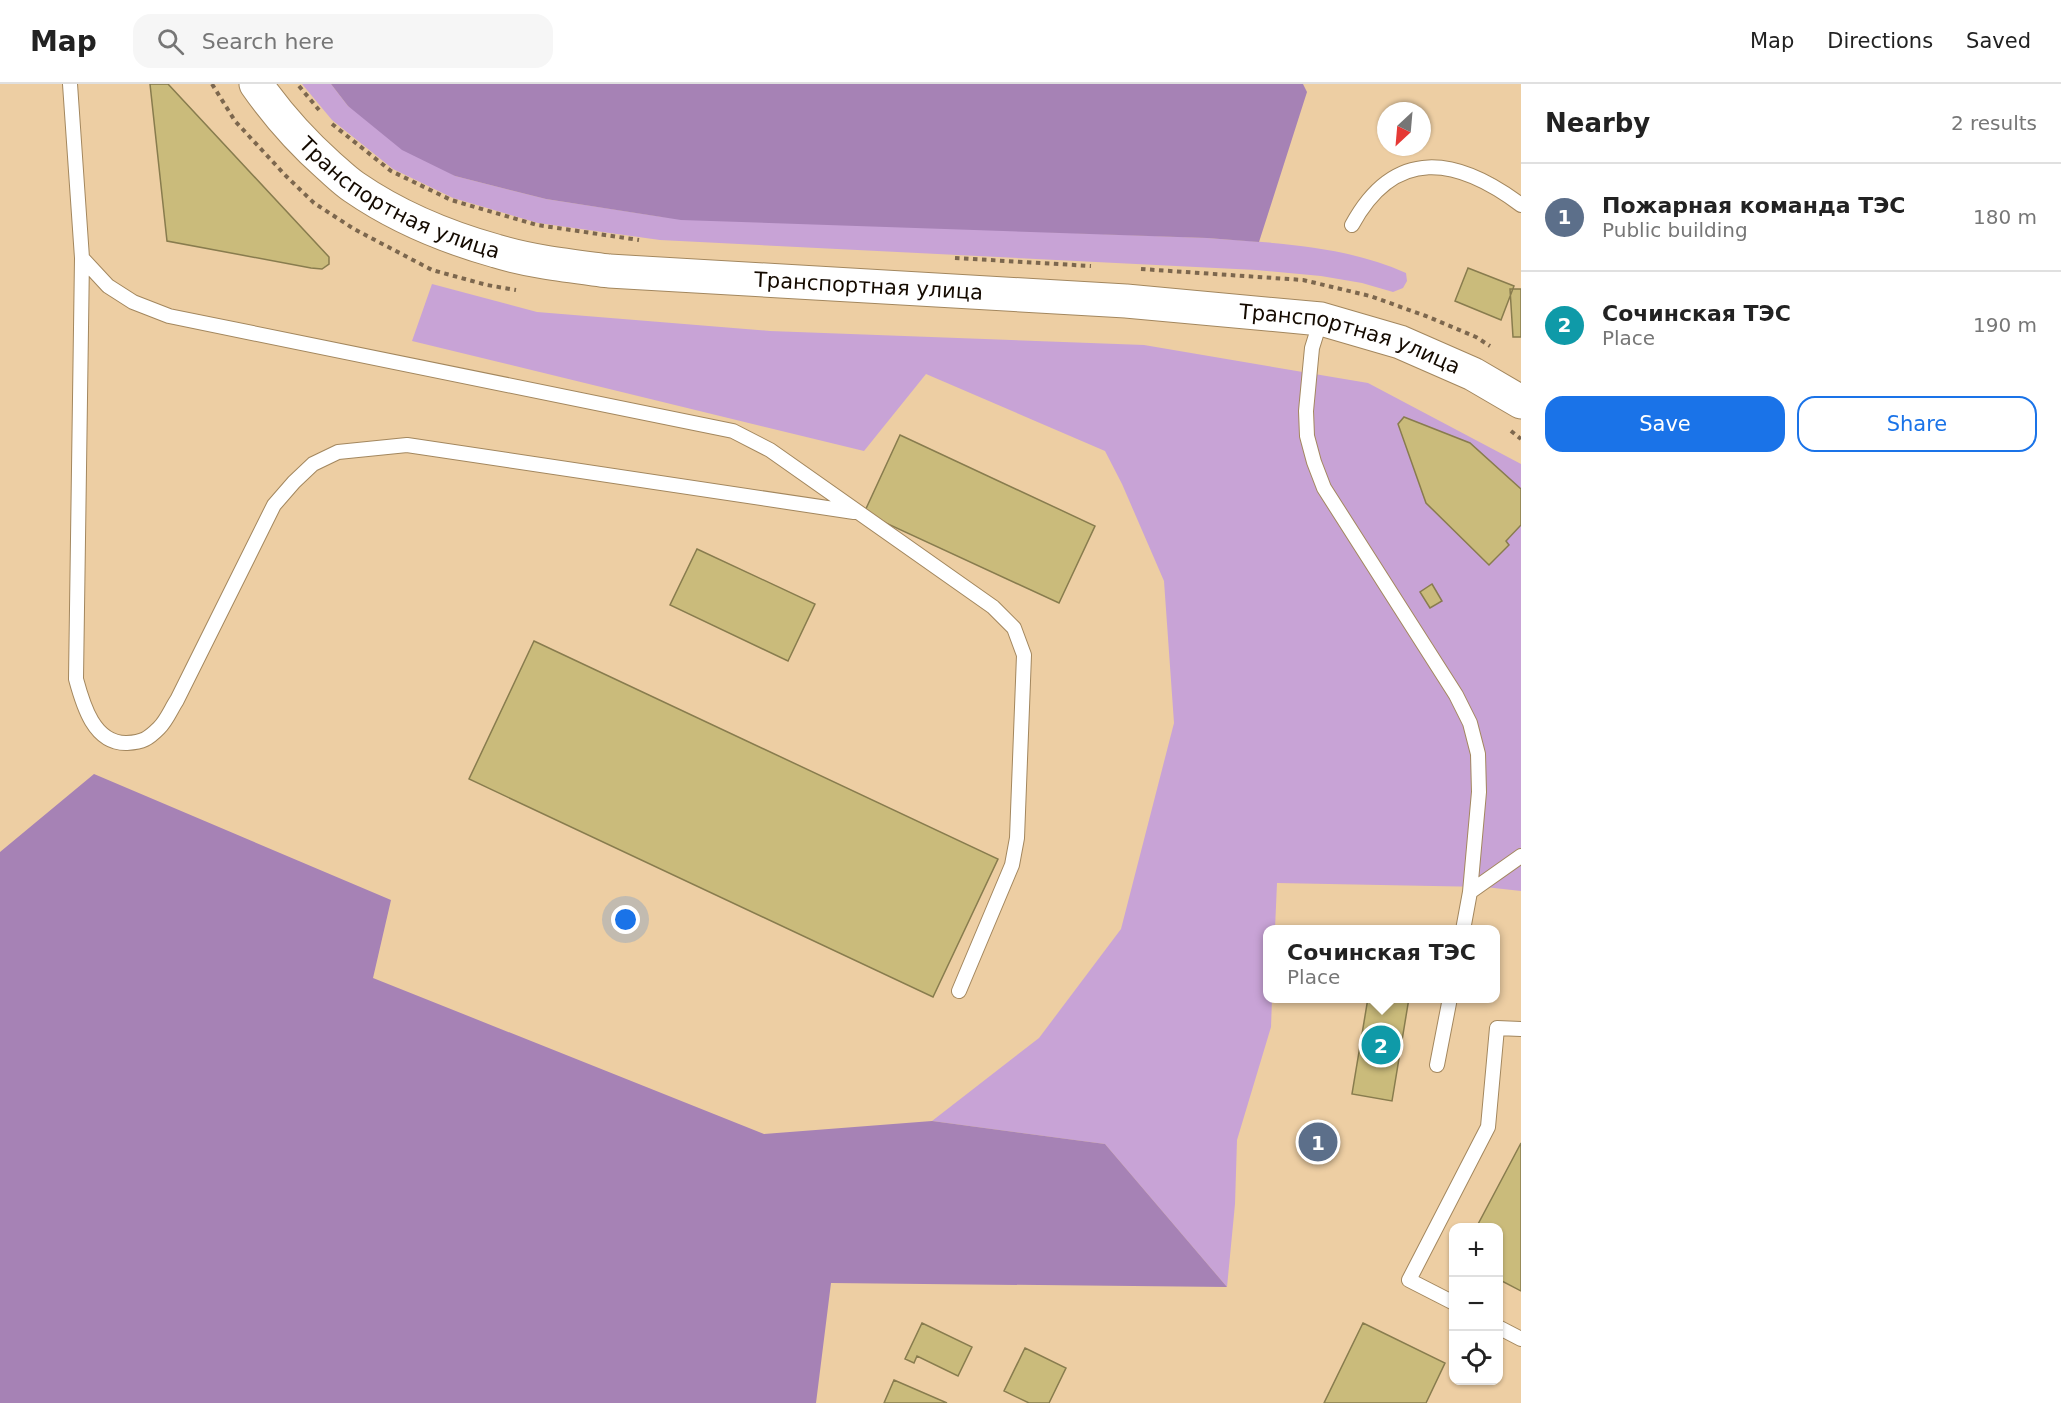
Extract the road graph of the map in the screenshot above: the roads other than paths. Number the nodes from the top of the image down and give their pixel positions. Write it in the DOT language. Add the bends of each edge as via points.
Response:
graph roads {
  1 [pos="70,84"];
  2 [pos="256,84"];
  3 [pos="1521,206"];
  4 [pos="1352,225"];
  5 [pos="82,258"];
  6 [pos="1321,319"];
  7 [pos="1521,402"];
  8 [pos="859,513"];
  9 [pos="1521,856"];
  10 [pos="1470,892"];
  11 [pos="1464,925"];
  12 [pos="959,991"];
  13 [pos="1449,1003"];
  14 [pos="1521,1029"];
  15 [pos="1437,1065"];
  16 [pos="1449,1300"];
  17 [pos="1503,1330"];
  18 [pos="1521,1339"];
  1 -- 5 [label="lane"];
  2 -- 6 [label="main road, Транспортная улица" via="307,146 352,186 398,213 497,252 609,271 1126,301"];
  3 -- 4 [label="lane" via="1480,180 1449,168 1424,166 1400,173 1379,188"];
  5 -- 8 [label="lane" via="108,286 133,302 169,316 733,431 770,450"];
  5 -- 8 [label="lane" via="76,679 96,730 117,743 143,742 161,727 274,505 313,464 338,452 407,445"];
  6 -- 7 [label="main road, Транспортная улица" via="1400,342 1473,374"];
  6 -- 10 [label="lane" via="1312,348 1307,436 1324,488 1470,723 1478,754 1479,792"];
  8 -- 12 [label="lane" via="993,607 1014,628 1024,655 1017,838 1012,866"];
  9 -- 10 [label="lane"];
  10 -- 11 [label="lane"];
  13 -- 15 [label="lane"];
  14 -- 16 [label="lane" via="1497,1028 1488,1127 1409,1280"];
  17 -- 18 [label="lane"];
}
